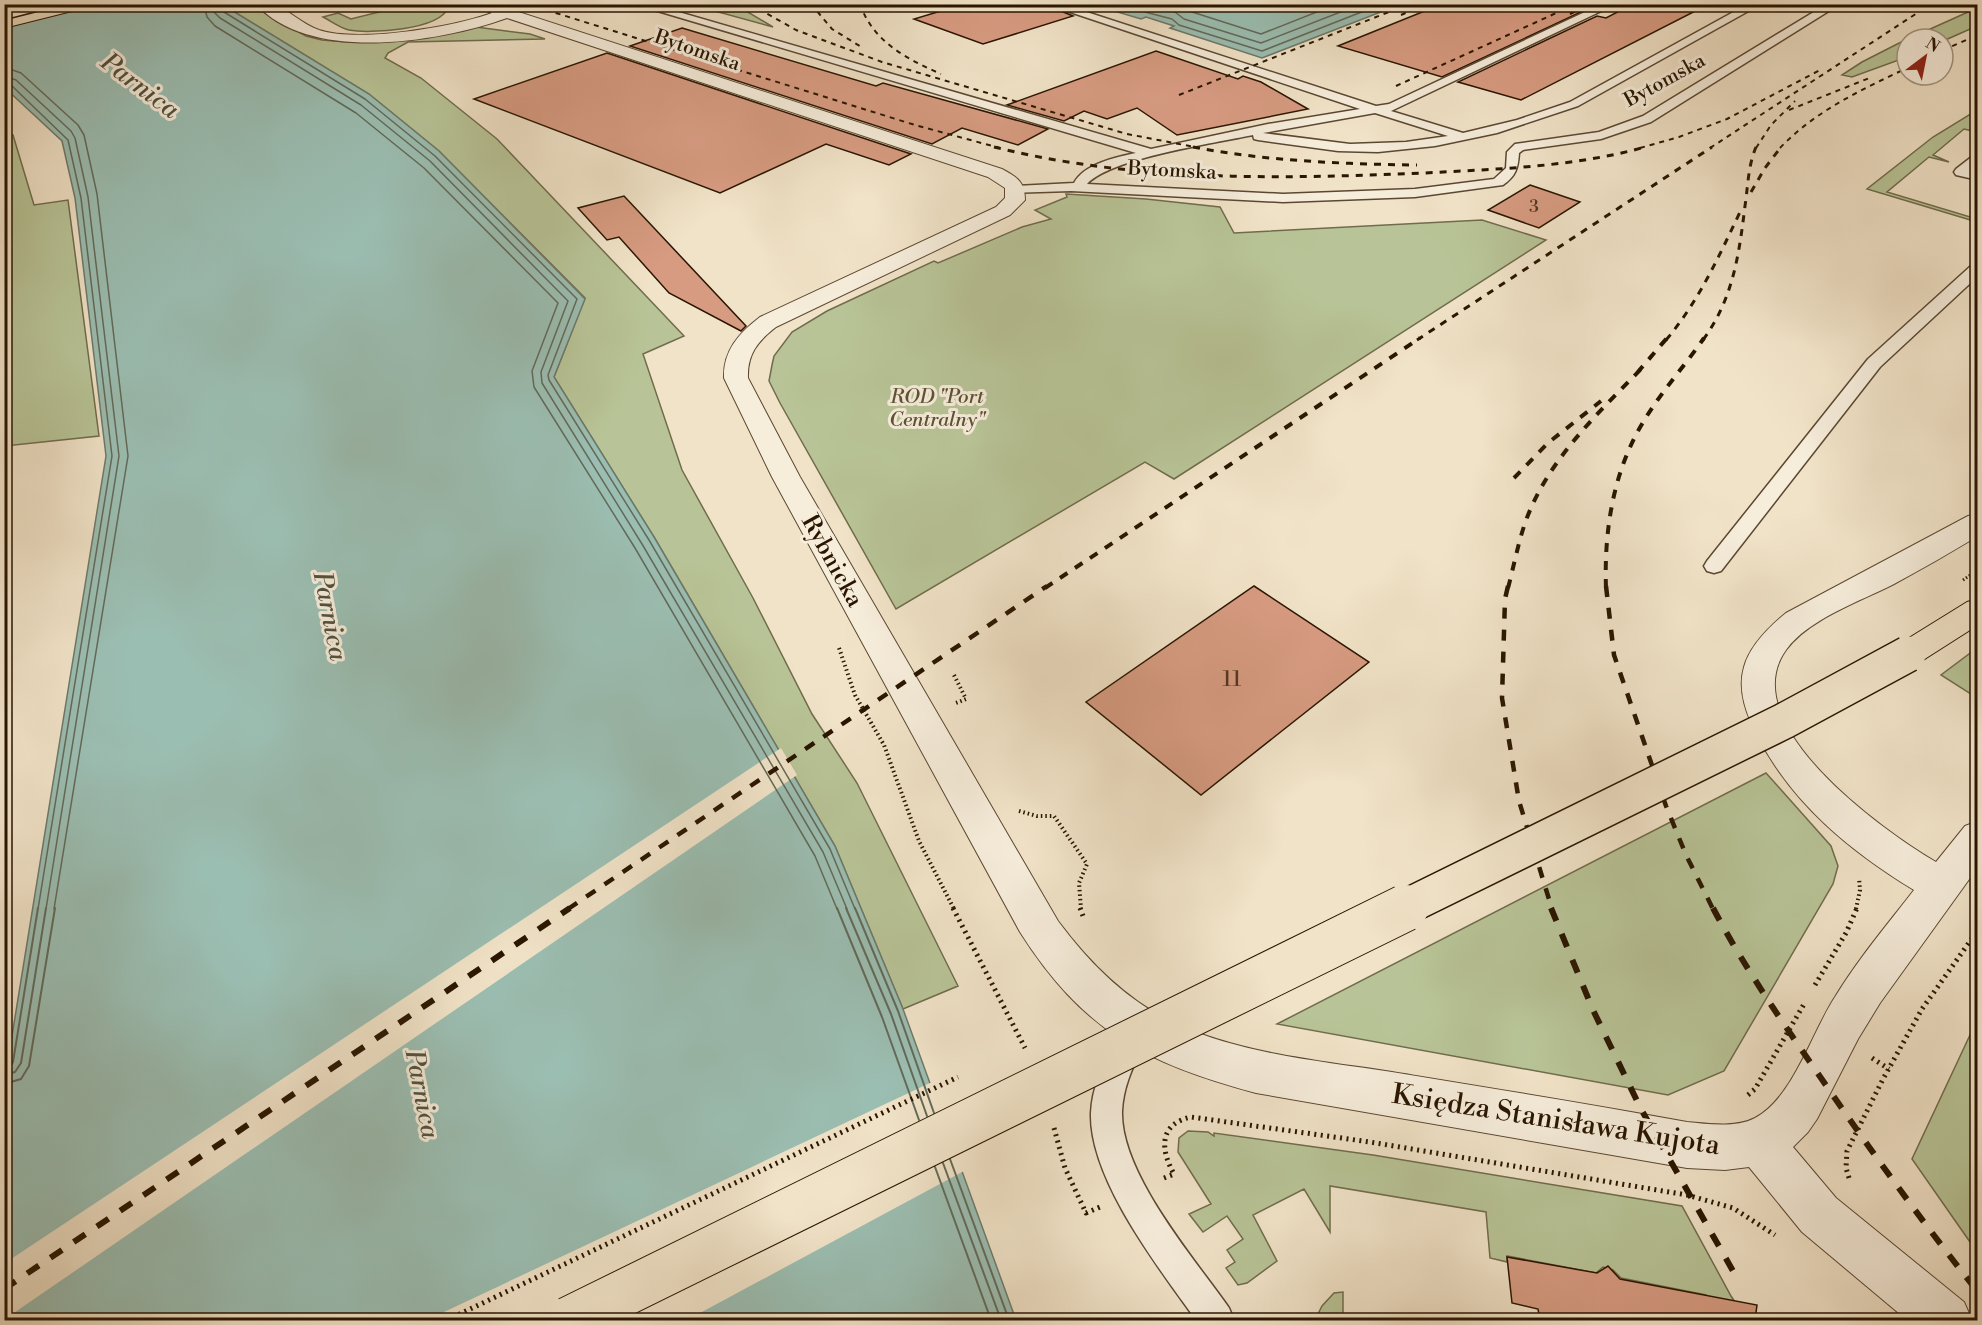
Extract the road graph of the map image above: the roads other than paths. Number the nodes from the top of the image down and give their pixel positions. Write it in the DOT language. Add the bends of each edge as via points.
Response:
graph roads {
  1 [pos="41,4"];
  2 [pos="57,4"];
  3 [pos="67,4"];
  4 [pos="83,4"];
  5 [pos="263,4"];
  6 [pos="478,4"];
  7 [pos="639,4"];
  8 [pos="1051,4"];
  9 [pos="1611,4"];
  10 [pos="1756,4"];
  11 [pos="1835,4"];
  12 [pos="507,13"];
  13 [pos="4,19"];
  14 [pos="1378,111"];
  15 [pos="1242,135"];
  16 [pos="1462,136"];
  17 [pos="1150,153"];
  18 [pos="1977,156"];
  19 [pos="1977,176"];
  20 [pos="1079,187"];
  21 [pos="1016,190"];
  22 [pos="1977,267"];
  23 [pos="1977,523"];
  24 [pos="1714,566"];
  25 [pos="1977,610"];
  26 [pos="1977,837"];
  27 [pos="1941,886"];
  28 [pos="1138,1026"];
  29 [pos="1758,1140"];
  30 [pos="569,1320"];
  31 [pos="1217,1320"];
  32 [pos="1946,1320"];
  1 -- 13 [label="main road"];
  2 -- 13 [label="lane"];
  3 -- 13 [label="lane"];
  4 -- 13 [label="main road"];
  5 -- 12 [label="street" via="312,32 369,38 478,24"];
  6 -- 12 [label="street, Bytomska"];
  7 -- 17 [label="lane"];
  8 -- 14 [label="lane"];
  9 -- 14 [label="lane"];
  10 -- 16 [label="lane" via="1574,104"];
  11 -- 20 [label="lane, Bytomska" via="1647,119 1601,135 1519,147 1511,158 1512,168 1498,182 1405,194 1283,198"];
  12 -- 21 [label="street, Bytomska" via="995,173"];
  14 -- 15 [label="lane" via="1297,122"];
  14 -- 16 [label="lane"];
  15 -- 16 [label="lane" via="1366,148"];
  15 -- 17 [label="lane"];
  17 -- 20 [label="lane" via="1104,166 1081,181"];
  18 -- 19 [label="lane" via="1961,172"];
  20 -- 21 [label="lane, Bytomska"];
  21 -- 28 [label="street, Rybnicka" via="1015,200 1003,211 768,321 742,347 735,375 767,443 1034,919 1079,979"];
  22 -- 24 [label="lane" via="1875,363"];
  23 -- 27 [label="street" via="1795,623 1764,655 1758,680 1768,724 1815,790 1865,837"];
  25 -- 30 [label="main road, bridge" via="1908,654 1784,722"];
  26 -- 27 [label="street, Księdza Stanisława Kujota"];
  27 -- 29 [label="street, Księdza Stanisława Kujota" via="1886,957 1850,1012 1796,1111 1783,1126"];
  28 -- 29 [label="street, Księdza Stanisława Kujota" via="1197,1054 1288,1077 1687,1145 1731,1147"];
  28 -- 31 [label="lane" via="1112,1085 1108,1133 1134,1196"];
  29 -- 32 [label="street" via="1820,1215"];
}
